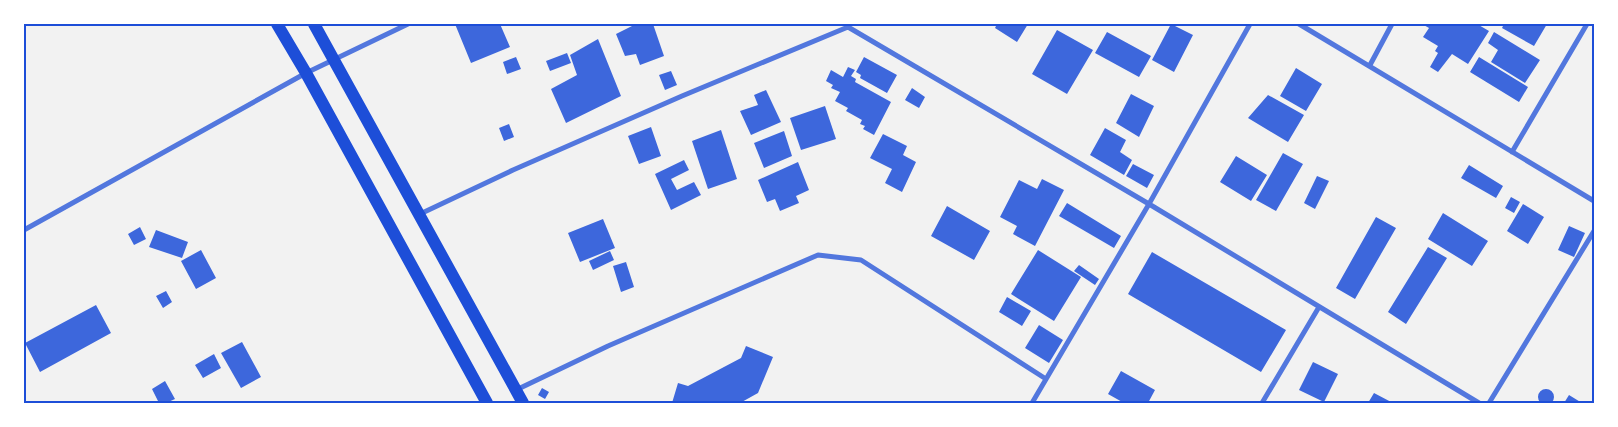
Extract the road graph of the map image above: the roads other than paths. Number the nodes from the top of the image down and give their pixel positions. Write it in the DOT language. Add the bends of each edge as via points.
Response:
graph roads {
  1 [pos="277,24"];
  2 [pos="314,24"];
  3 [pos="408,24"];
  4 [pos="1250,24"];
  5 [pos="1299,24"];
  6 [pos="1392,24"];
  7 [pos="1587,24"];
  8 [pos="847,25"];
  9 [pos="335,61"];
  10 [pos="1370,65"];
  11 [pos="306,73"];
  12 [pos="1512,152"];
  13 [pos="1594,201"];
  14 [pos="1149,204"];
  15 [pos="418,215"];
  16 [pos="24,230"];
  17 [pos="1594,231"];
  18 [pos="1319,307"];
  19 [pos="1046,379"];
  20 [pos="516,390"];
  21 [pos="487,403"];
  22 [pos="523,403"];
  23 [pos="1032,403"];
  24 [pos="1262,403"];
  25 [pos="1479,403"];
  26 [pos="1489,403"];
  1 -- 11 [label="main road"];
  2 -- 9 [label="main road"];
  3 -- 9 [label="street"];
  4 -- 14 [label="street"];
  5 -- 10 [label="street"];
  6 -- 10 [label="street"];
  7 -- 12 [label="street"];
  8 -- 14 [label="street"];
  8 -- 15 [label="street" via="566,146"];
  9 -- 11 [label="street"];
  9 -- 15 [label="main road"];
  10 -- 12 [label="street"];
  11 -- 16 [label="street"];
  11 -- 21 [label="main road"];
  12 -- 13 [label="street"];
  14 -- 18 [label="street"];
  14 -- 19 [label="street"];
  15 -- 20 [label="main road"];
  17 -- 26 [label="street"];
  18 -- 24 [label="street"];
  18 -- 25 [label="street"];
  19 -- 20 [label="street" via="862,260 818,255 608,346"];
  19 -- 23 [label="street"];
  20 -- 22 [label="main road"];
}
